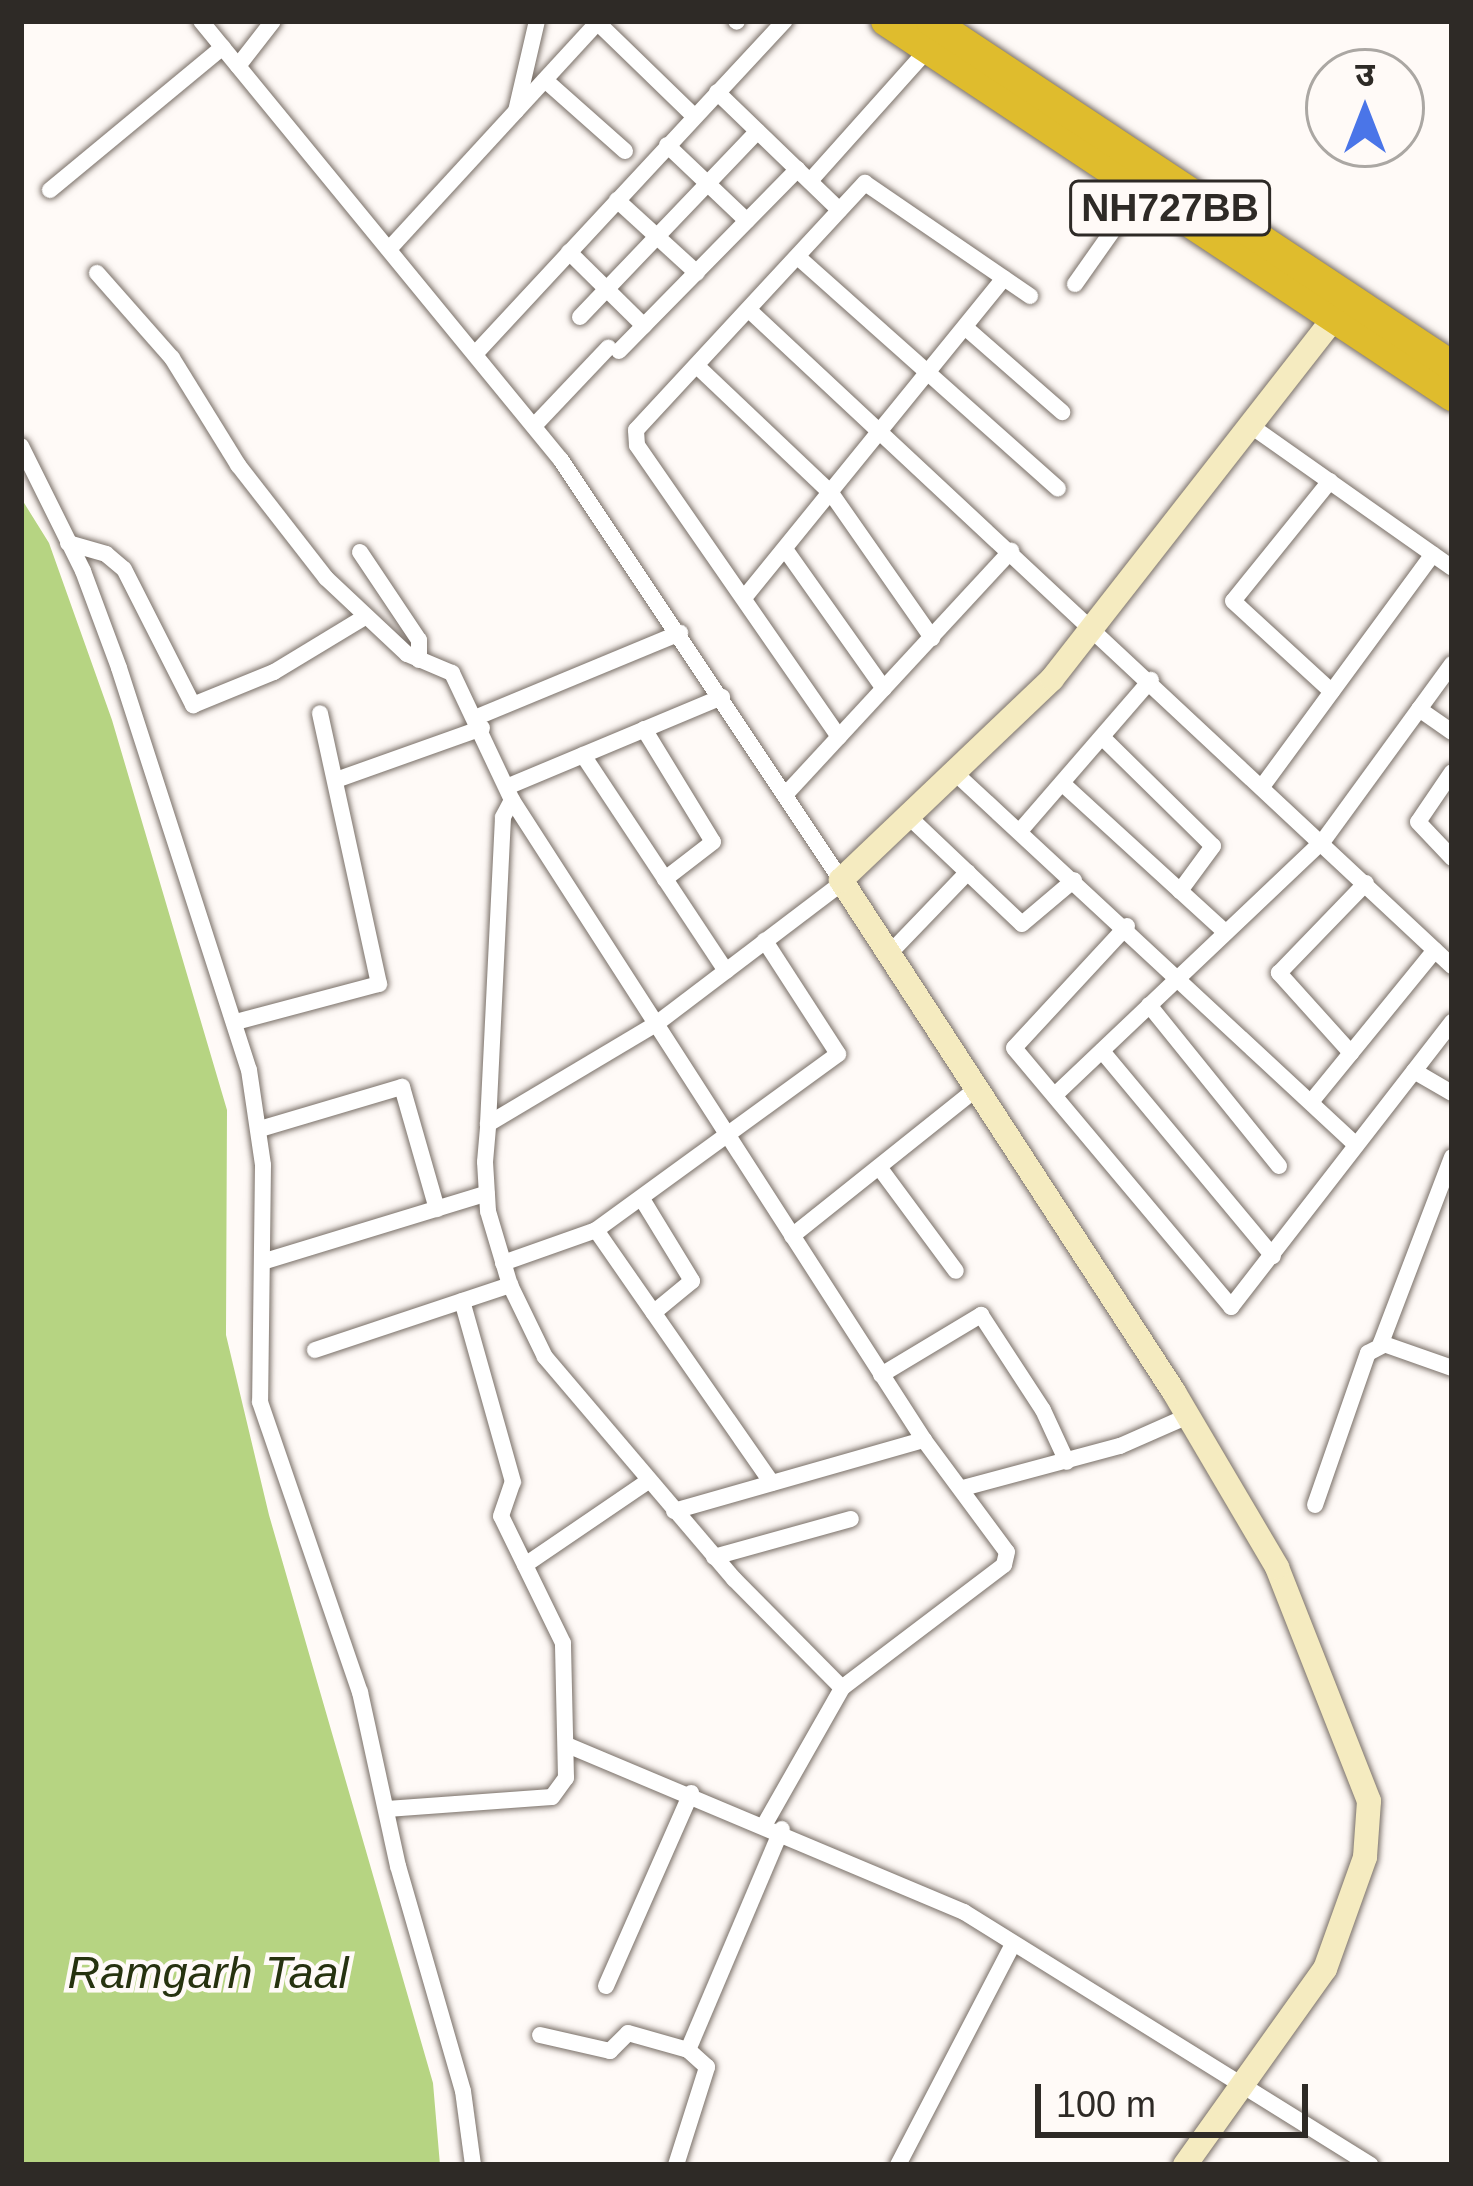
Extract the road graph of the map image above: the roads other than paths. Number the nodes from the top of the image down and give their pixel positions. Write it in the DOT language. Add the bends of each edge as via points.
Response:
graph roads {
  1 [pos="200,21"];
  2 [pos="273,21"];
  3 [pos="537,21"];
  4 [pos="785,21"];
  5 [pos="886,21"];
  6 [pos="598,22"];
  7 [pos="930,35"];
  8 [pos="223,47"];
  9 [pos="238,66"];
  10 [pos="545,80"];
  11 [pos="717,92"];
  12 [pos="516,112"];
  13 [pos="694,116"];
  14 [pos="758,131"];
  15 [pos="668,146"];
  16 [pos="625,151"];
  17 [pos="804,175"];
  18 [pos="708,184"];
  19 [pos="1142,189"];
  20 [pos="50,190"];
  21 [pos="617,200"];
  22 [pos="839,210"];
  23 [pos="747,221"];
  24 [pos="658,236"];
  25 [pos="391,247"];
  26 [pos="568,252"];
  27 [pos="798,257"];
  28 [pos="98,272"];
  29 [pos="697,273"];
  30 [pos="1004,278"];
  31 [pos="1075,284"];
  32 [pos="608,289"];
  33 [pos="1030,296"];
  34 [pos="749,310"];
  35 [pos="580,317"];
  36 [pos="1334,318"];
  37 [pos="644,326"];
  38 [pos="966,328"];
  39 [pos="476,353"];
  40 [pos="698,366"];
  41 [pos="1452,367"];
  42 [pos="925,377"];
  43 [pos="1452,396"];
  44 [pos="1062,412"];
  45 [pos="534,426"];
  46 [pos="1251,426"];
  47 [pos="881,433"];
  48 [pos="21,446"];
  49 [pos="1330,481"];
  50 [pos="1058,489"];
  51 [pos="831,494"];
  52 [pos="68,543"];
  53 [pos="784,549"];
  54 [pos="1011,551"];
  55 [pos="360,552"];
  56 [pos="1433,554"];
  57 [pos="1452,568"];
  58 [pos="744,598"];
  59 [pos="362,618"];
  60 [pos="1093,626"];
  61 [pos="680,633"];
  62 [pos="932,638"];
  63 [pos="419,660"];
  64 [pos="1452,664"];
  65 [pos="1151,680"];
  66 [pos="884,689"];
  67 [pos="1332,692"];
  68 [pos="722,697"];
  69 [pos="1419,709"];
  70 [pos="320,713"];
  71 [pos="479,722"];
  72 [pos="644,729"];
  73 [pos="1452,732"];
  74 [pos="839,737"];
  75 [pos="1103,738"];
  76 [pos="583,755"];
  77 [pos="953,771"];
  78 [pos="1452,772"];
  79 [pos="336,780"];
  80 [pos="1064,784"];
  81 [pos="1264,784"];
  82 [pos="510,793"];
  83 [pos="784,795"];
  84 [pos="907,814"];
  85 [pos="1020,831"];
  86 [pos="1323,841"];
  87 [pos="1452,858"];
  88 [pos="968,872"];
  89 [pos="665,879"];
  90 [pos="1074,880"];
  91 [pos="841,882"];
  92 [pos="1366,883"];
  93 [pos="1180,890"];
  94 [pos="1127,926"];
  95 [pos="1225,932"];
  96 [pos="765,941"];
  97 [pos="1435,950"];
  98 [pos="888,955"];
  99 [pos="1452,966"];
  100 [pos="726,971"];
  101 [pos="1179,976"];
  102 [pos="1149,1005"];
  103 [pos="234,1017"];
  104 [pos="1452,1022"];
  105 [pos="656,1024"];
  106 [pos="1102,1051"];
  107 [pos="1351,1053"];
  108 [pos="1414,1071"];
  109 [pos="976,1089"];
  110 [pos="1452,1093"];
  111 [pos="1054,1095"];
  112 [pos="1311,1102"];
  113 [pos="488,1124"];
  114 [pos="260,1129"];
  115 [pos="731,1138"];
  116 [pos="1357,1145"];
  117 [pos="1452,1157"];
  118 [pos="879,1166"];
  119 [pos="1279,1166"];
  120 [pos="487,1193"];
  121 [pos="642,1199"];
  122 [pos="437,1209"];
  123 [pos="596,1230"];
  124 [pos="792,1236"];
  125 [pos="1274,1256"];
  126 [pos="262,1262"];
  127 [pos="503,1263"];
  128 [pos="956,1271"];
  129 [pos="510,1285"];
  130 [pos="462,1301"];
  131 [pos="653,1313"];
  132 [pos="1382,1346"];
  133 [pos="315,1350"];
  134 [pos="1452,1368"];
  135 [pos="881,1375"];
  136 [pos="1188,1416"];
  137 [pos="924,1440"];
  138 [pos="1067,1462"];
  139 [pos="649,1480"];
  140 [pos="772,1483"];
  141 [pos="963,1488"];
  142 [pos="1315,1505"];
  143 [pos="674,1510"];
  144 [pos="850,1520"];
  145 [pos="714,1557"];
  146 [pos="525,1565"];
  147 [pos="842,1688"];
  148 [pos="567,1745"];
  149 [pos="691,1793"];
  150 [pos="387,1809"];
  151 [pos="774,1826"];
  152 [pos="1013,1944"];
  153 [pos="606,1986"];
  154 [pos="540,2035"];
  155 [pos="688,2050"];
  156 [pos="1239,2081"];
  157 [pos="473,2165"];
  158 [pos="676,2165"];
  159 [pos="898,2165"];
  160 [pos="1185,2165"];
  161 [pos="1371,2165"];
  1 -- 8 [label="street"];
  2 -- 9 [label="street"];
  3 -- 12 [label="street"];
  4 -- 11 [label="street"];
  5 -- 7 [label="highway, NH727BB"];
  6 -- 10 [label="street"];
  6 -- 13 [label="street"];
  7 -- 17 [label="street"];
  7 -- 19 [label="highway, NH727BB"];
  7 -- 41 [label="highway, NH727BB"];
  8 -- 9 [label="street"];
  8 -- 20 [label="street"];
  9 -- 25 [label="street"];
  10 -- 12 [label="street"];
  10 -- 16 [label="street"];
  11 -- 13 [label="street"];
  11 -- 14 [label="street"];
  12 -- 25 [label="street"];
  13 -- 15 [label="street"];
  14 -- 17 [label="street"];
  14 -- 18 [label="street"];
  15 -- 18 [label="street"];
  15 -- 21 [label="street"];
  17 -- 22 [label="street"];
  17 -- 23 [label="street"];
  18 -- 23 [label="street"];
  18 -- 24 [label="street"];
  19 -- 31 [label="street"];
  19 -- 36 [label="highway, NH727BB"];
  21 -- 24 [label="street"];
  21 -- 26 [label="street"];
  22 -- 27 [label="street"];
  22 -- 30 [label="street" via="869,184"];
  23 -- 29 [label="street"];
  24 -- 29 [label="street"];
  24 -- 32 [label="street"];
  25 -- 39 [label="street"];
  26 -- 32 [label="street"];
  26 -- 39 [label="street"];
  27 -- 34 [label="street"];
  27 -- 42 [label="street"];
  28 -- 59 [label="street" via="172,358 238,465"];
  29 -- 37 [label="street"];
  30 -- 33 [label="street"];
  30 -- 38 [label="street"];
  32 -- 35 [label="street"];
  32 -- 37 [label="street"];
  34 -- 40 [label="street"];
  34 -- 47 [label="street"];
  36 -- 43 [label="highway, NH727BB"];
  36 -- 46 [label="street"];
  37 -- 45 [label="street"];
  38 -- 42 [label="street"];
  38 -- 44 [label="street"];
  39 -- 45 [label="street"];
  40 -- 51 [label="street"];
  40 -- 58 [label="street" via="634,441"];
  42 -- 47 [label="street"];
  42 -- 50 [label="street"];
  45 -- 61 [label="street"];
  46 -- 49 [label="street"];
  46 -- 60 [label="street"];
  47 -- 51 [label="street"];
  47 -- 54 [label="street"];
  48 -- 52 [label="street"];
  49 -- 56 [label="street"];
  49 -- 67 [label="street" via="1233,601"];
  51 -- 53 [label="street"];
  51 -- 62 [label="street"];
  52 -- 59 [label="street" via="95,548 124,569 194,705 274,672"];
  52 -- 103 [label="street"];
  53 -- 58 [label="street"];
  53 -- 66 [label="street"];
  54 -- 60 [label="street"];
  54 -- 62 [label="street"];
  55 -- 63 [label="street" via="419,640"];
  56 -- 57 [label="street"];
  56 -- 67 [label="street"];
  58 -- 74 [label="street"];
  59 -- 63 [label="street"];
  60 -- 65 [label="street"];
  60 -- 77 [label="street" via="1052,679"];
  61 -- 68 [label="street"];
  61 -- 71 [label="street"];
  62 -- 66 [label="street"];
  63 -- 71 [label="street" via="452,673"];
  64 -- 69 [label="street"];
  65 -- 75 [label="street"];
  65 -- 81 [label="street"];
  66 -- 74 [label="street"];
  67 -- 81 [label="street"];
  68 -- 72 [label="street"];
  68 -- 83 [label="street"];
  69 -- 73 [label="street"];
  69 -- 86 [label="street"];
  70 -- 79 [label="street"];
  71 -- 79 [label="street"];
  71 -- 82 [label="street"];
  72 -- 76 [label="street"];
  72 -- 89 [label="street" via="713,842"];
  74 -- 83 [label="street"];
  75 -- 80 [label="street"];
  75 -- 93 [label="street" via="1213,846"];
  76 -- 82 [label="street"];
  76 -- 89 [label="street"];
  77 -- 84 [label="street"];
  77 -- 85 [label="street"];
  78 -- 87 [label="street" via="1418,825"];
  79 -- 103 [label="street" via="379,984"];
  80 -- 85 [label="street"];
  80 -- 93 [label="street"];
  81 -- 86 [label="street"];
  82 -- 105 [label="street"];
  82 -- 113 [label="street" via="502,817"];
  83 -- 91 [label="street"];
  84 -- 88 [label="street"];
  84 -- 91 [label="street"];
  85 -- 90 [label="street"];
  86 -- 92 [label="street"];
  86 -- 95 [label="street"];
  88 -- 90 [label="street" via="1027,925"];
  88 -- 98 [label="street"];
  89 -- 100 [label="street"];
  90 -- 94 [label="street"];
  91 -- 96 [label="street"];
  91 -- 98 [label="street"];
  92 -- 97 [label="street"];
  92 -- 107 [label="street" via="1279,973"];
  93 -- 95 [label="street"];
  94 -- 101 [label="street"];
  94 -- 111 [label="street" via="1015,1043"];
  95 -- 101 [label="street"];
  96 -- 100 [label="street"];
  96 -- 115 [label="street" via="838,1051"];
  97 -- 99 [label="street"];
  97 -- 107 [label="street"];
  98 -- 109 [label="street"];
  100 -- 105 [label="street"];
  101 -- 102 [label="street"];
  101 -- 112 [label="street"];
  102 -- 106 [label="street"];
  102 -- 119 [label="street"];
  103 -- 114 [label="street"];
  104 -- 108 [label="street"];
  105 -- 113 [label="street"];
  105 -- 115 [label="street"];
  106 -- 111 [label="street"];
  106 -- 125 [label="street"];
  107 -- 112 [label="street"];
  108 -- 110 [label="street"];
  108 -- 116 [label="street"];
  109 -- 118 [label="street"];
  109 -- 136 [label="street"];
  111 -- 125 [label="street" via="1229,1306"];
  112 -- 116 [label="street"];
  113 -- 120 [label="street"];
  114 -- 122 [label="street" via="402,1087"];
  114 -- 126 [label="street"];
  115 -- 121 [label="street"];
  115 -- 124 [label="street"];
  116 -- 125 [label="street"];
  117 -- 132 [label="street"];
  118 -- 124 [label="street"];
  118 -- 128 [label="street"];
  120 -- 122 [label="street"];
  120 -- 127 [label="street"];
  121 -- 123 [label="street"];
  121 -- 131 [label="street" via="692,1281"];
  122 -- 126 [label="street"];
  123 -- 127 [label="street"];
  123 -- 131 [label="street"];
  124 -- 135 [label="street"];
  126 -- 150 [label="street" via="260,1402 360,1692"];
  127 -- 129 [label="street"];
  129 -- 130 [label="street"];
  129 -- 139 [label="street" via="545,1357"];
  130 -- 133 [label="street"];
  130 -- 146 [label="street" via="514,1482 501,1516"];
  131 -- 140 [label="street"];
  132 -- 134 [label="street"];
  132 -- 142 [label="street" via="1368,1353"];
  135 -- 137 [label="street"];
  135 -- 138 [label="street" via="981,1316"];
  136 -- 138 [label="street"];
  136 -- 156 [label="street" via="1301,1617 1369,1801 1365,1858 1325,1969"];
  137 -- 140 [label="street"];
  137 -- 141 [label="street"];
  138 -- 141 [label="street"];
  139 -- 143 [label="street"];
  139 -- 146 [label="street"];
  140 -- 143 [label="street"];
  141 -- 147 [label="street" via="1007,1561"];
  143 -- 145 [label="street"];
  144 -- 145 [label="street"];
  145 -- 147 [label="street"];
  146 -- 148 [label="street" via="563,1643"];
  147 -- 151 [label="street"];
  148 -- 149 [label="street"];
  148 -- 150 [label="street" via="563,1788 552,1797"];
  149 -- 151 [label="street"];
  149 -- 153 [label="street"];
  150 -- 157 [label="street" via="463,2091"];
  151 -- 152 [label="street" via="964,1912"];
  151 -- 155 [label="street"];
  152 -- 156 [label="street"];
  152 -- 159 [label="street"];
  154 -- 155 [label="street" via="610,2050 628,2032"];
  155 -- 158 [label="street" via="707,2067"];
  156 -- 160 [label="street"];
  156 -- 161 [label="street"];
}
